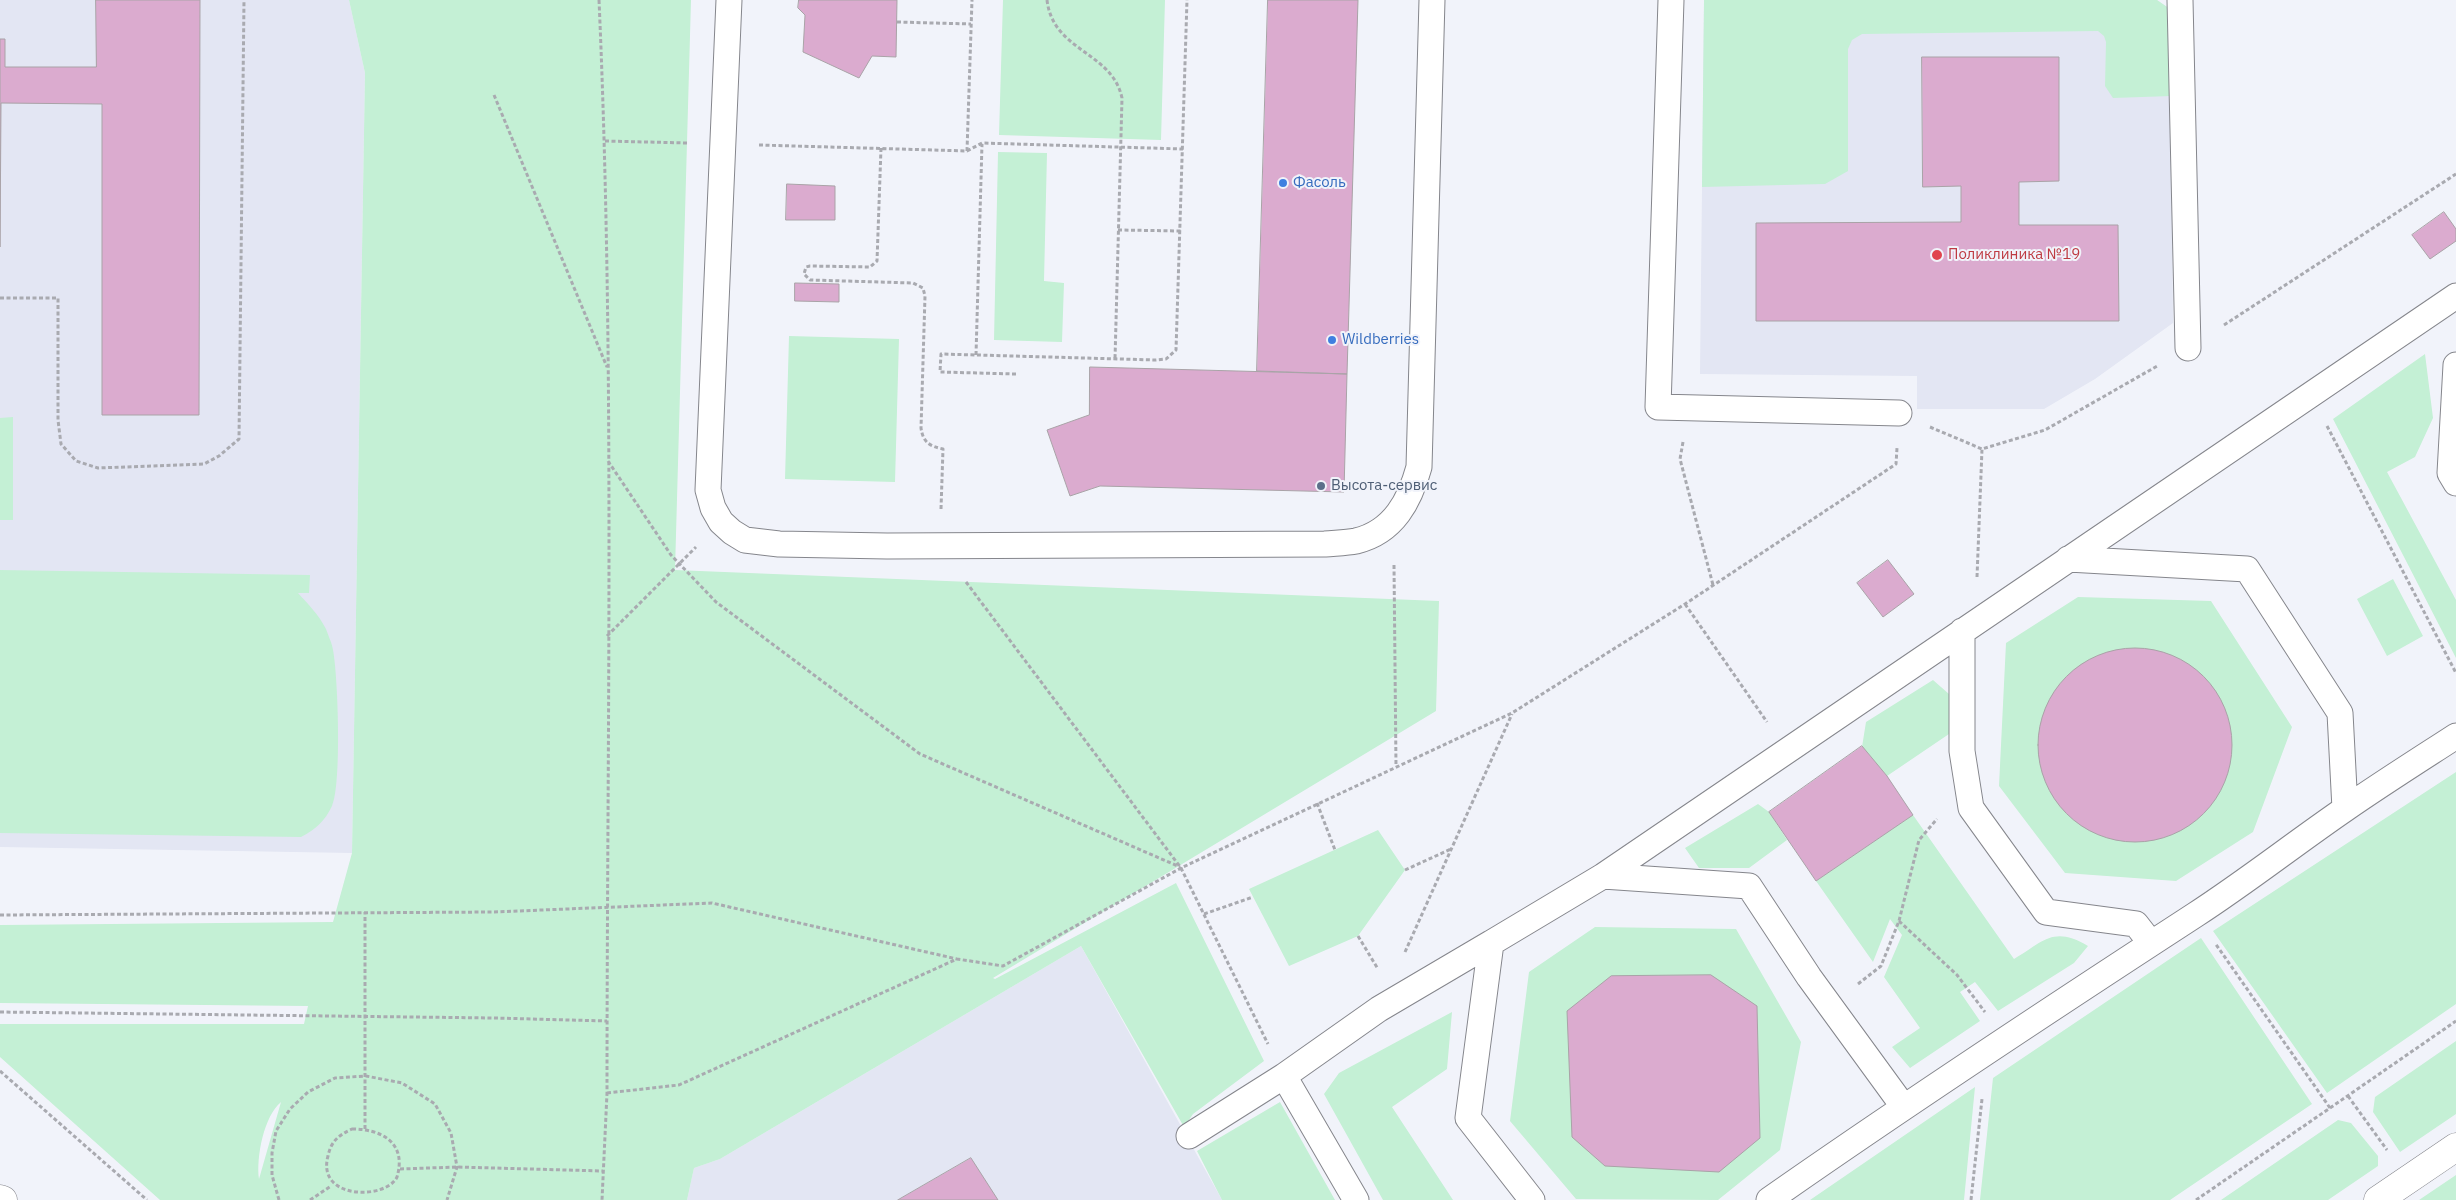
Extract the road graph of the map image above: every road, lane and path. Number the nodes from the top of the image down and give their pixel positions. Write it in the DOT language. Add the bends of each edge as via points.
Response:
graph roads {
  1 [pos="244,0"];
  2 [pos="599,0"];
  3 [pos="729,0"];
  4 [pos="972,0"];
  5 [pos="1047,0"];
  6 [pos="1188,0"];
  7 [pos="1432,0"];
  8 [pos="1671,0"];
  9 [pos="2180,0"];
  10 [pos="896,22"];
  11 [pos="971,24"];
  12 [pos="494,95"];
  13 [pos="605,141"];
  14 [pos="982,143"];
  15 [pos="723,144"];
  16 [pos="755,145"];
  17 [pos="1121,147"];
  18 [pos="881,148"];
  19 [pos="1183,149"];
  20 [pos="968,151"];
  21 [pos="1118,230"];
  22 [pos="1181,231"];
  23 [pos="2456,296"];
  24 [pos="0,298"];
  25 [pos="2188,348"];
  26 [pos="976,355"];
  27 [pos="1115,359"];
  28 [pos="2456,365"];
  29 [pos="608,370"];
  30 [pos="1016,374"];
  31 [pos="2311,394"];
  32 [pos="1687,409"];
  33 [pos="1899,413"];
  34 [pos="1982,449"];
  35 [pos="607,461"];
  36 [pos="2456,483"];
  37 [pos="1393,519"];
  38 [pos="721,522"];
  39 [pos="940,546"];
  40 [pos="2068,559"];
  41 [pos="1713,585"];
  42 [pos="1684,604"];
  43 [pos="1968,627"];
  44 [pos="607,636"];
  45 [pos="2456,673"];
  46 [pos="1512,713"];
  47 [pos="2456,736"];
  48 [pos="1786,750"];
  49 [pos="1396,766"];
  50 [pos="1967,785"];
  51 [pos="1317,803"];
  52 [pos="2345,808"];
  53 [pos="1451,848"];
  54 [pos="1335,850"];
  55 [pos="1181,868"];
  56 [pos="1405,870"];
  57 [pos="1602,876"];
  58 [pos="1253,897"];
  59 [pos="606,908"];
  60 [pos="366,912"];
  61 [pos="1204,914"];
  62 [pos="0,915"];
  63 [pos="2195,915"];
  64 [pos="1358,936"];
  65 [pos="2150,942"];
  66 [pos="1491,944"];
  67 [pos="957,959"];
  68 [pos="1857,985"];
  69 [pos="1389,987"];
  70 [pos="1379,1009"];
  71 [pos="0,1012"];
  72 [pos="365,1016"];
  73 [pos="606,1021"];
  74 [pos="2456,1022"];
  75 [pos="0,1071"];
  76 [pos="366,1076"];
  77 [pos="1284,1076"];
  78 [pos="606,1093"];
  79 [pos="2348,1096"];
  80 [pos="1903,1106"];
  81 [pos="2330,1108"];
  82 [pos="365,1129"];
  83 [pos="1188,1136"];
  84 [pos="2456,1147"];
  85 [pos="2388,1151"];
  86 [pos="457,1167"];
  87 [pos="400,1169"];
  88 [pos="603,1171"];
  89 [pos="331,1186"];
  90 [pos="344,1195"];
  91 [pos="380,1195"];
  92 [pos="147,1200"];
  93 [pos="279,1200"];
  94 [pos="310,1200"];
  95 [pos="447,1200"];
  96 [pos="602,1200"];
  97 [pos="1356,1200"];
  98 [pos="1532,1200"];
  99 [pos="1769,1200"];
  100 [pos="2196,1200"];
  101 [pos="2378,1200"];
  1 -- 24 [label="path" via="240,439 204,464 98,468 76,462 61,444 59,428 58,298"];
  2 -- 13 [label="path"];
  3 -- 15 [label="lane"];
  4 -- 11 [label="path"];
  5 -- 17 [label="path" via="1055,26 1064,37 1109,70 1117,82 1122,98"];
  6 -- 19 [label="path"];
  7 -- 37 [label="lane" via="1419,466 1412,492"];
  8 -- 32 [label="lane" via="1658,407"];
  9 -- 25 [label="lane"];
  10 -- 11 [label="path"];
  11 -- 20 [label="path"];
  12 -- 29 [label="path"];
  13 -- 15 [label="path"];
  13 -- 29 [label="path"];
  14 -- 17 [label="path"];
  14 -- 20 [label="path"];
  14 -- 26 [label="path"];
  15 -- 38 [label="lane" via="708,490"];
  16 -- 18 [label="path"];
  17 -- 19 [label="path"];
  17 -- 21 [label="path"];
  18 -- 20 [label="path"];
  18 -- 39 [label="path" via="877,261 870,267 810,266 806,267 804,274 810,280 913,282 923,288 921,428 923,438 930,446 943,449"];
  19 -- 22 [label="path"];
  21 -- 22 [label="path"];
  21 -- 27 [label="path"];
  22 -- 27 [label="path" via="1176,350 1166,359"];
  23 -- 31 [label="lane"];
  26 -- 27 [label="path"];
  26 -- 30 [label="path" via="941,354 940,372"];
  28 -- 36 [label="lane" via="2450,473"];
  29 -- 35 [label="path"];
  31 -- 40 [label="lane"];
  31 -- 45 [label="path"];
  32 -- 33 [label="lane"];
  32 -- 41 [label="path" via="1680,459"];
  33 -- 41 [label="path" via="1896,464"];
  34 -- 43 [label="path" via="1982,489"];
  35 -- 44 [label="path"];
  35 -- 55 [label="path" via="670,555 716,602 920,754"];
  37 -- 39 [label="lane" via="1376,533 1357,541 1325,544"];
  37 -- 49 [label="path"];
  38 -- 39 [label="lane" via="745,540 780,544"];
  38 -- 44 [label="path"];
  39 -- 55 [label="path"];
  40 -- 43 [label="lane"];
  40 -- 52 [label="lane" via="2247,569 2340,713"];
  41 -- 42 [label="path"];
  42 -- 46 [label="path"];
  42 -- 48 [label="path"];
  43 -- 48 [label="lane"];
  43 -- 50 [label="lane" via="1962,751"];
  44 -- 59 [label="path"];
  46 -- 49 [label="path"];
  46 -- 53 [label="path"];
  47 -- 52 [label="lane"];
  48 -- 57 [label="lane"];
  49 -- 51 [label="path"];
  50 -- 65 [label="lane" via="1971,808 2046,912 2136,924"];
  50 -- 68 [label="path" via="1919,840 1899,921 1881,966"];
  51 -- 54 [label="path"];
  51 -- 55 [label="path"];
  52 -- 63 [label="lane"];
  53 -- 56 [label="path"];
  53 -- 69 [label="path"];
  55 -- 61 [label="path"];
  55 -- 67 [label="path" via="1003,966"];
  57 -- 66 [label="lane"];
  57 -- 80 [label="lane" via="1749,886 1809,977"];
  58 -- 61 [label="path"];
  59 -- 60 [label="path"];
  59 -- 67 [label="path" via="712,903"];
  59 -- 73 [label="path"];
  60 -- 62 [label="path"];
  60 -- 72 [label="path"];
  61 -- 77 [label="path"];
  63 -- 65 [label="lane"];
  63 -- 81 [label="path"];
  64 -- 69 [label="path"];
  65 -- 80 [label="lane"];
  66 -- 70 [label="lane"];
  66 -- 98 [label="lane" via="1468,1118"];
  67 -- 78 [label="path" via="679,1085"];
  69 -- 70 [label="path"];
  70 -- 77 [label="lane"];
  71 -- 72 [label="path"];
  72 -- 73 [label="path"];
  72 -- 76 [label="path"];
  73 -- 78 [label="path"];
  74 -- 79 [label="path"];
  75 -- 92 [label="path"];
  76 -- 82 [label="path"];
  76 -- 86 [label="path" via="402,1084 435,1104 451,1133"];
  76 -- 93 [label="path" via="335,1078 308,1092 290,1110 276,1131 272,1154 272,1175"];
  77 -- 83 [label="lane"];
  77 -- 97 [label="lane"];
  78 -- 88 [label="path"];
  79 -- 81 [label="path"];
  79 -- 85 [label="path"];
  80 -- 99 [label="lane"];
  81 -- 100 [label="path"];
  82 -- 87 [label="path" via="382,1134 393,1143 400,1156"];
  82 -- 89 [label="path" via="352,1129 338,1136 330,1147 326,1174"];
  84 -- 101 [label="street"];
  86 -- 87 [label="path"];
  86 -- 88 [label="path"];
  86 -- 95 [label="path"];
  87 -- 91 [label="path" via="396,1182 388,1192"];
  88 -- 96 [label="path"];
  89 -- 90 [label="path"];
  89 -- 94 [label="path"];
}
